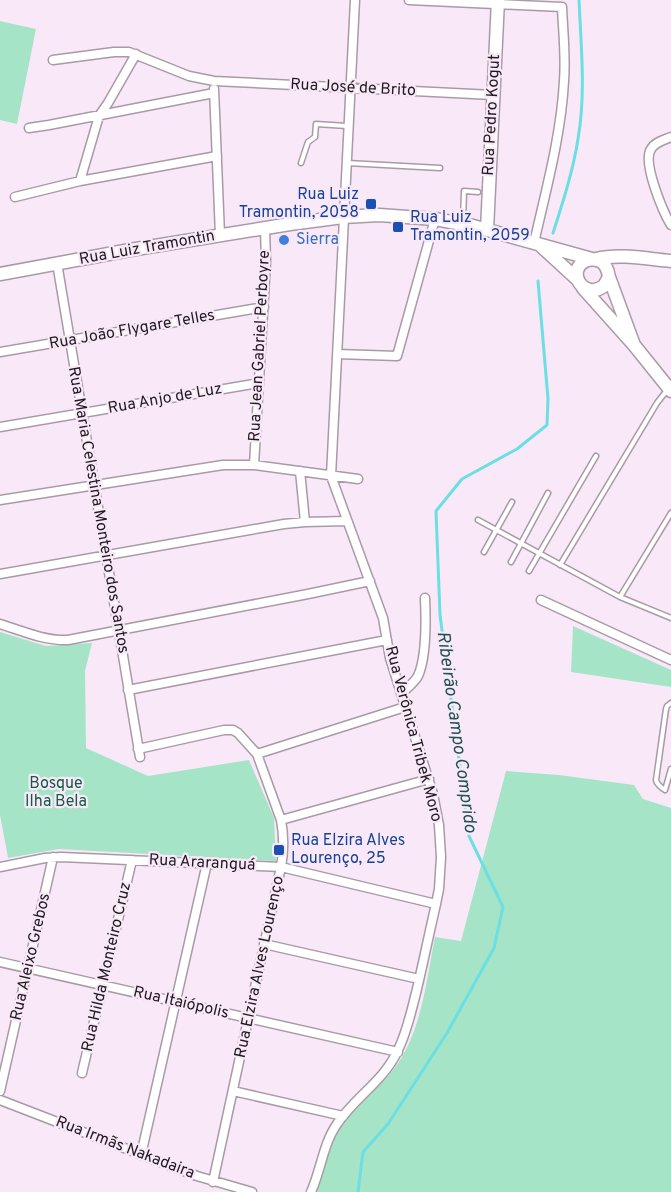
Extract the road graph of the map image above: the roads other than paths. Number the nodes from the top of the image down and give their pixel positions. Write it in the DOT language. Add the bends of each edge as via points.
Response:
graph roads {
  1 [pos="355,0"];
  2 [pos="410,0"];
  3 [pos="498,2"];
  4 [pos="136,54"];
  5 [pos="53,60"];
  6 [pos="214,81"];
  7 [pos="350,88"];
  8 [pos="214,93"];
  9 [pos="493,95"];
  10 [pos="99,116"];
  11 [pos="348,126"];
  12 [pos="30,128"];
  13 [pos="671,137"];
  14 [pos="217,156"];
  15 [pos="301,163"];
  16 [pos="346,163"];
  17 [pos="440,168"];
  18 [pos="80,182"];
  19 [pos="478,192"];
  20 [pos="15,197"];
  21 [pos="343,217"];
  22 [pos="435,219"];
  23 [pos="463,224"];
  24 [pos="671,225"];
  25 [pos="266,228"];
  26 [pos="488,230"];
  27 [pos="220,235"];
  28 [pos="538,245"];
  29 [pos="641,258"];
  30 [pos="594,259"];
  31 [pos="671,261"];
  32 [pos="57,263"];
  33 [pos="0,274"];
  34 [pos="609,274"];
  35 [pos="579,282"];
  36 [pos="264,308"];
  37 [pos="70,340"];
  38 [pos="634,345"];
  39 [pos="0,352"];
  40 [pos="336,354"];
  41 [pos="259,383"];
  42 [pos="670,390"];
  43 [pos="82,413"];
  44 [pos="0,427"];
  45 [pos="596,456"];
  46 [pos="254,465"];
  47 [pos="300,471"];
  48 [pos="331,476"];
  49 [pos="358,479"];
  50 [pos="94,485"];
  51 [pos="548,493"];
  52 [pos="0,500"];
  53 [pos="512,502"];
  54 [pos="671,513"];
  55 [pos="478,520"];
  56 [pos="347,521"];
  57 [pos="305,522"];
  58 [pos="496,530"];
  59 [pos="521,543"];
  60 [pos="484,552"];
  61 [pos="539,553"];
  62 [pos="106,556"];
  63 [pos="511,562"];
  64 [pos="561,564"];
  65 [pos="529,571"];
  66 [pos="0,574"];
  67 [pos="370,581"];
  68 [pos="620,597"];
  69 [pos="425,598"];
  70 [pos="541,600"];
  71 [pos="671,618"];
  72 [pos="0,624"];
  73 [pos="119,631"];
  74 [pos="387,640"];
  75 [pos="671,660"];
  76 [pos="128,690"];
  77 [pos="401,694"];
  78 [pos="671,703"];
  79 [pos="405,706"];
  80 [pos="257,754"];
  81 [pos="671,769"];
  82 [pos="429,779"];
  83 [pos="666,790"];
  84 [pos="671,792"];
  85 [pos="281,820"];
  86 [pos="53,857"];
  87 [pos="132,860"];
  88 [pos="207,863"];
  89 [pos="0,867"];
  90 [pos="281,867"];
  91 [pos="436,904"];
  92 [pos="264,944"];
  93 [pos="0,962"];
  94 [pos="28,968"];
  95 [pos="419,979"];
  96 [pos="103,985"];
  97 [pos="176,1001"];
  98 [pos="249,1018"];
  99 [pos="398,1052"];
  100 [pos="82,1073"];
  101 [pos="0,1091"];
  102 [pos="233,1091"];
  103 [pos="0,1100"];
  104 [pos="343,1116"];
  105 [pos="141,1155"];
  106 [pos="213,1182"];
  107 [pos="252,1192"];
  108 [pos="311,1192"];
  1 -- 7 [label="street, Rua Verônica Tribek Moro"];
  2 -- 3 [label="street"];
  3 -- 9 [label="main road, Rua Pedro Kogut"];
  3 -- 28 [label="street" via="562,7 562,106"];
  4 -- 5 [label="street" via="122,51"];
  4 -- 6 [label="street, Rua José de Brito" via="189,76"];
  4 -- 10 [label="street"];
  6 -- 7 [label="street, Rua José de Brito"];
  6 -- 8 [label="street"];
  7 -- 9 [label="street, Rua José de Brito"];
  7 -- 11 [label="street, Rua Verônica Tribek Moro"];
  8 -- 10 [label="street"];
  8 -- 14 [label="street"];
  9 -- 26 [label="main road, Rua Pedro Kogut"];
  10 -- 12 [label="street"];
  10 -- 18 [label="street"];
  11 -- 15 [label="lane" via="316,124 315,137 308,142"];
  11 -- 16 [label="street, Rua Verônica Tribek Moro"];
  13 -- 24 [label="street" via="656,143 649,158 656,192"];
  14 -- 18 [label="street"];
  14 -- 27 [label="street"];
  16 -- 17 [label="lane"];
  16 -- 21 [label="street, Rua Verônica Tribek Moro"];
  18 -- 20 [label="street"];
  19 -- 23 [label="lane" via="464,191"];
  21 -- 22 [label="main road, Rua Luiz Tramontin"];
  21 -- 25 [label="main road, Rua Luiz Tramontin"];
  21 -- 40 [label="street, Rua Verônica Tribek Moro"];
  22 -- 23 [label="main road, Rua Luiz Tramontin"];
  22 -- 40 [label="street" via="397,356"];
  23 -- 26 [label="main road, Rua Luiz Tramontin"];
  25 -- 27 [label="main road, Rua Luiz Tramontin"];
  25 -- 36 [label="street, Rua Jean Gabriel Perboyre"];
  26 -- 28 [label="main road, Rua Luiz Tramontin"];
  27 -- 32 [label="main road, Rua Luiz Tramontin"];
  28 -- 30 [label="main road, Rua Luiz Tramontin"];
  28 -- 35 [label="main road, Rua Luiz Tramontin"];
  29 -- 30 [label="main road, Rua Luiz Tramontin"];
  29 -- 31 [label="main road, Rua Luiz Tramontin"];
  29 -- 34 [label="main road, Rua Luiz Tramontin"];
  30 -- 34 [label="main road" via="604,264"];
  30 -- 35 [label="main road" via="580,266"];
  32 -- 33 [label="main road, Rua Luiz Tramontin"];
  32 -- 37 [label="street, Rua Maria Celestina Monteiro dos Santos"];
  34 -- 35 [label="main road" via="600,289 589,290"];
  34 -- 38 [label="main road"];
  35 -- 38 [label="main road, Rua Luiz Tramontin"];
  36 -- 37 [label="street, Rua João Flygare Telles"];
  36 -- 41 [label="street, Rua Jean Gabriel Perboyre"];
  37 -- 39 [label="street, Rua João Flygare Telles"];
  37 -- 43 [label="street, Rua Maria Celestina Monteiro dos Santos"];
  38 -- 42 [label="main road"];
  40 -- 48 [label="street, Rua Verônica Tribek Moro"];
  41 -- 43 [label="street, Rua Anjo de Luz"];
  41 -- 46 [label="street, Rua Jean Gabriel Perboyre"];
  42 -- 64 [label="lane" via="657,403"];
  43 -- 44 [label="street, Rua Anjo de Luz"];
  43 -- 50 [label="street, Rua Maria Celestina Monteiro dos Santos"];
  45 -- 61 [label="lane"];
  46 -- 47 [label="street"];
  46 -- 50 [label="street" via="208,466"];
  47 -- 48 [label="street"];
  47 -- 57 [label="street"];
  48 -- 49 [label="street"];
  48 -- 56 [label="street, Rua Verônica Tribek Moro"];
  50 -- 52 [label="street"];
  50 -- 62 [label="street, Rua Maria Celestina Monteiro dos Santos"];
  51 -- 59 [label="lane"];
  53 -- 58 [label="lane"];
  54 -- 68 [label="lane"];
  55 -- 58 [label="lane"];
  56 -- 57 [label="street"];
  56 -- 67 [label="street, Rua Verônica Tribek Moro"];
  57 -- 62 [label="street"];
  58 -- 59 [label="lane"];
  58 -- 60 [label="lane"];
  59 -- 61 [label="lane"];
  59 -- 63 [label="lane"];
  61 -- 64 [label="lane"];
  61 -- 65 [label="lane"];
  62 -- 66 [label="street"];
  62 -- 73 [label="street, Rua Maria Celestina Monteiro dos Santos"];
  64 -- 68 [label="lane"];
  67 -- 73 [label="street"];
  67 -- 74 [label="street, Rua Verônica Tribek Moro"];
  68 -- 71 [label="lane"];
  69 -- 77 [label="street" via="426,627 418,675"];
  70 -- 75 [label="street"];
  72 -- 73 [label="street" via="59,640"];
  73 -- 76 [label="street, Rua Maria Celestina Monteiro dos Santos"];
  74 -- 76 [label="street"];
  74 -- 77 [label="street, Rua Verônica Tribek Moro"];
  76 -- 80 [label="street, Rua Maria Celestina Monteiro dos Santos" via="139,753 229,729"];
  77 -- 79 [label="street, Rua Verônica Tribek Moro"];
  78 -- 83 [label="lane" via="666,709 656,780"];
  79 -- 80 [label="street"];
  79 -- 82 [label="street, Rua Verônica Tribek Moro"];
  80 -- 85 [label="street, Rua Elzira Alves Lourenço"];
  81 -- 83 [label="lane"];
  82 -- 85 [label="street"];
  82 -- 91 [label="street, Rua Verônica Tribek Moro" via="440,841"];
  83 -- 84 [label="lane"];
  85 -- 90 [label="street, Rua Elzira Alves Lourenço"];
  86 -- 87 [label="street, Rua Araranguá"];
  86 -- 89 [label="street, Rua Araranguá"];
  86 -- 94 [label="street, Rua Aleixo Grebos"];
  87 -- 88 [label="street, Rua Araranguá"];
  87 -- 96 [label="street, Rua Hilda Monteiro Cruz"];
  88 -- 90 [label="street, Rua Araranguá"];
  88 -- 97 [label="street"];
  90 -- 91 [label="street, Rua Araranguá"];
  90 -- 92 [label="street, Rua Elzira Alves Lourenço"];
  91 -- 95 [label="street, Rua Verônica Tribek Moro"];
  92 -- 95 [label="street"];
  92 -- 98 [label="street, Rua Elzira Alves Lourenço"];
  93 -- 94 [label="street, Rua Itaiópolis"];
  94 -- 96 [label="street, Rua Itaiópolis"];
  94 -- 101 [label="street, Rua Aleixo Grebos"];
  95 -- 99 [label="street, Rua Verônica Tribek Moro"];
  96 -- 97 [label="street, Rua Itaiópolis"];
  96 -- 100 [label="street, Rua Hilda Monteiro Cruz"];
  97 -- 98 [label="street, Rua Itaiópolis"];
  97 -- 105 [label="street"];
  98 -- 99 [label="street, Rua Itaiópolis"];
  98 -- 102 [label="street, Rua Elzira Alves Lourenço"];
  99 -- 104 [label="street, Rua Verônica Tribek Moro" via="383,1075"];
  102 -- 104 [label="street"];
  102 -- 106 [label="street, Rua Elzira Alves Lourenço"];
  103 -- 105 [label="street, Rua Irmãs Nakadaira"];
  104 -- 108 [label="street, Rua Verônica Tribek Moro" via="331,1134"];
  105 -- 106 [label="street, Rua Irmãs Nakadaira"];
  106 -- 107 [label="street, Rua Irmãs Nakadaira"];
}
